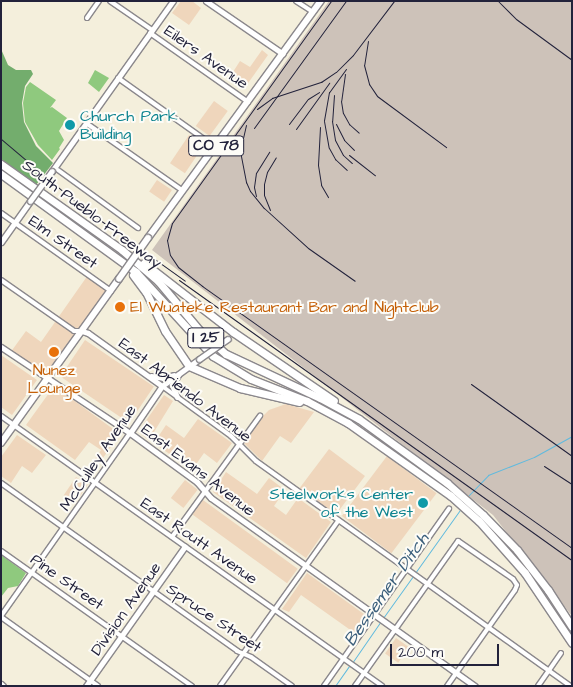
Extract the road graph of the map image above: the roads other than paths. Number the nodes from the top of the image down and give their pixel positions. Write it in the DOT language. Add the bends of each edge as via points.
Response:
graph roads {
  1 [pos="99,1"];
  2 [pos="110,1"];
  3 [pos="173,1"];
  4 [pos="206,1"];
  5 [pos="296,1"];
  6 [pos="321,1"];
  7 [pos="313,12"];
  8 [pos="87,18"];
  9 [pos="151,32"];
  10 [pos="283,54"];
  11 [pos="118,78"];
  12 [pos="248,102"];
  13 [pos="86,123"];
  14 [pos="215,147"];
  15 [pos="1,164"];
  16 [pos="55,170"];
  17 [pos="1,174"];
  18 [pos="183,191"];
  19 [pos="1,213"];
  20 [pos="15,223"];
  21 [pos="138,228"];
  22 [pos="1,242"];
  23 [pos="122,250"];
  24 [pos="113,255"];
  25 [pos="1,280"];
  26 [pos="111,291"];
  27 [pos="82,331"];
  28 [pos="233,332"];
  29 [pos="1,347"];
  30 [pos="189,366"];
  31 [pos="179,373"];
  32 [pos="146,375"];
  33 [pos="48,378"];
  34 [pos="162,386"];
  35 [pos="177,397"];
  36 [pos="331,413"];
  37 [pos="1,416"];
  38 [pos="260,416"];
  39 [pos="359,418"];
  40 [pos="14,425"];
  41 [pos="130,433"];
  42 [pos="1,443"];
  43 [pos="239,444"];
  44 [pos="1,483"];
  45 [pos="96,483"];
  46 [pos="204,492"];
  47 [pos="450,509"];
  48 [pos="338,521"];
  49 [pos="65,529"];
  50 [pos="172,537"];
  51 [pos="185,546"];
  52 [pos="1,550"];
  53 [pos="306,566"];
  54 [pos="406,570"];
  55 [pos="33,573"];
  56 [pos="427,584"];
  57 [pos="153,592"];
  58 [pos="275,610"];
  59 [pos="1,616"];
  60 [pos="379,618"];
  61 [pos="572,625"];
  62 [pos="488,628"];
  63 [pos="395,629"];
  64 [pos="122,636"];
  65 [pos="572,643"];
  66 [pos="244,653"];
  67 [pos="562,653"];
  68 [pos="344,658"];
  69 [pos="549,670"];
  70 [pos="456,672"];
  71 [pos="364,673"];
  72 [pos="90,680"];
  73 [pos="86,686"];
  74 [pos="98,686"];
  75 [pos="192,686"];
  76 [pos="220,686"];
  77 [pos="292,686"];
  78 [pos="324,686"];
  79 [pos="355,686"];
  80 [pos="382,686"];
  81 [pos="447,686"];
  82 [pos="475,686"];
  83 [pos="538,686"];
  84 [pos="570,686"];
  1 -- 8 [label="street"];
  2 -- 9 [label="street, Eilers Avenue"];
  3 -- 9 [label="street"];
  4 -- 10 [label="street"];
  5 -- 7 [label="street"];
  6 -- 7 [label="main road, CO 78"];
  7 -- 10 [label="main road, CO 78"];
  9 -- 11 [label="street"];
  9 -- 12 [label="street, Eilers Avenue"];
  10 -- 12 [label="main road, CO 78"];
  11 -- 13 [label="street"];
  11 -- 14 [label="street"];
  12 -- 14 [label="main road, CO 78"];
  13 -- 16 [label="street"];
  13 -- 18 [label="street"];
  14 -- 18 [label="main road, CO 78"];
  15 -- 23 [label="highway, South Pueblo Freeway / I 25"];
  16 -- 20 [label="street, bridge"];
  16 -- 21 [label="street"];
  17 -- 24 [label="highway, South Pueblo Freeway / I 25"];
  18 -- 26 [label="main road, CO 78, bridge"];
  19 -- 20 [label="street, Elm Street"];
  20 -- 22 [label="street"];
  20 -- 26 [label="street, Elm Street"];
  23 -- 28 [label="highway" via="143,262"];
  23 -- 39 [label="highway, South Pueblo Freeway / I 25" via="158,281 203,334 226,354"];
  24 -- 30 [label="highway" via="146,292 165,331"];
  24 -- 36 [label="highway, South Pueblo Freeway / I 25" via="152,288 212,356 251,379"];
  25 -- 27 [label="street, East Abriendo Avenue" via="74,331"];
  26 -- 27 [label="main road, CO 78"];
  27 -- 32 [label="street, East Abriendo Avenue"];
  27 -- 33 [label="main road, CO 78"];
  28 -- 30 [label="street, McCulley Avenue, bridge"];
  28 -- 39 [label="highway"];
  29 -- 33 [label="street, East Evans Avenue"];
  30 -- 31 [label="street, McCulley Avenue"];
  30 -- 36 [label="highway" via="240,388"];
  31 -- 32 [label="street" via="163,378"];
  31 -- 34 [label="street, McCulley Avenue"];
  31 -- 35 [label="street" via="172,385"];
  32 -- 34 [label="street, East Abriendo Avenue"];
  33 -- 40 [label="main road, CO 78"];
  33 -- 41 [label="street, East Evans Avenue"];
  34 -- 35 [label="street, East Abriendo Avenue"];
  34 -- 41 [label="street, McCulley Avenue"];
  35 -- 43 [label="street, East Abriendo Avenue"];
  36 -- 65 [label="highway, South Pueblo Freeway / I 25" via="367,435 467,510 525,573"];
  37 -- 40 [label="street, East Routt Avenue"];
  38 -- 43 [label="street"];
  39 -- 61 [label="highway, South Pueblo Freeway / I 25" via="483,515 517,550"];
  40 -- 42 [label="main road, CO 78"];
  40 -- 45 [label="street, East Routt Avenue"];
  41 -- 45 [label="street, McCulley Avenue"];
  41 -- 46 [label="street, East Evans Avenue" via="197,482"];
  43 -- 46 [label="street"];
  43 -- 48 [label="street, East Abriendo Avenue" via="256,461"];
  44 -- 49 [label="street, Spruce Street"];
  45 -- 49 [label="street, McCulley Avenue"];
  45 -- 50 [label="street, East Routt Avenue"];
  46 -- 50 [label="street"];
  46 -- 53 [label="street, East Evans Avenue"];
  47 -- 54 [label="street"];
  48 -- 53 [label="street"];
  48 -- 54 [label="street, East Abriendo Avenue"];
  49 -- 55 [label="street, McCulley Avenue"];
  49 -- 57 [label="street, Spruce Street"];
  50 -- 51 [label="street, East Routt Avenue"];
  51 -- 57 [label="street, Division Avenue"];
  51 -- 58 [label="street, East Routt Avenue"];
  52 -- 55 [label="street, Pine Street"];
  53 -- 58 [label="street"];
  53 -- 60 [label="street, East Evans Avenue"];
  54 -- 56 [label="street, East Abriendo Avenue"];
  54 -- 60 [label="street"];
  55 -- 59 [label="street, McCulley Avenue"];
  55 -- 64 [label="street, Pine Street"];
  56 -- 62 [label="street, East Abriendo Avenue"];
  56 -- 62 [label="street" via="458,541 513,580 517,585 515,590"];
  56 -- 63 [label="street"];
  57 -- 64 [label="street, Division Avenue"];
  57 -- 66 [label="street, Spruce Street"];
  58 -- 66 [label="street"];
  58 -- 68 [label="street, East Routt Avenue"];
  59 -- 72 [label="street"];
  60 -- 63 [label="street, East Evans Avenue"];
  60 -- 68 [label="street"];
  62 -- 69 [label="street, East Abriendo Avenue"];
  62 -- 70 [label="street"];
  63 -- 70 [label="street, East Evans Avenue"];
  63 -- 71 [label="street"];
  64 -- 72 [label="street, Division Avenue"];
  64 -- 75 [label="street, Pine Street"];
  66 -- 76 [label="street"];
  66 -- 77 [label="street, Spruce Street"];
  67 -- 69 [label="street"];
  68 -- 71 [label="street, East Routt Avenue"];
  68 -- 78 [label="street"];
  69 -- 83 [label="street"];
  69 -- 84 [label="street, East Abriendo Avenue"];
  70 -- 81 [label="street"];
  70 -- 82 [label="street, East Evans Avenue"];
  71 -- 79 [label="street"];
  71 -- 80 [label="street, East Routt Avenue"];
  72 -- 73 [label="street, Division Avenue"];
  72 -- 74 [label="street"];
}
